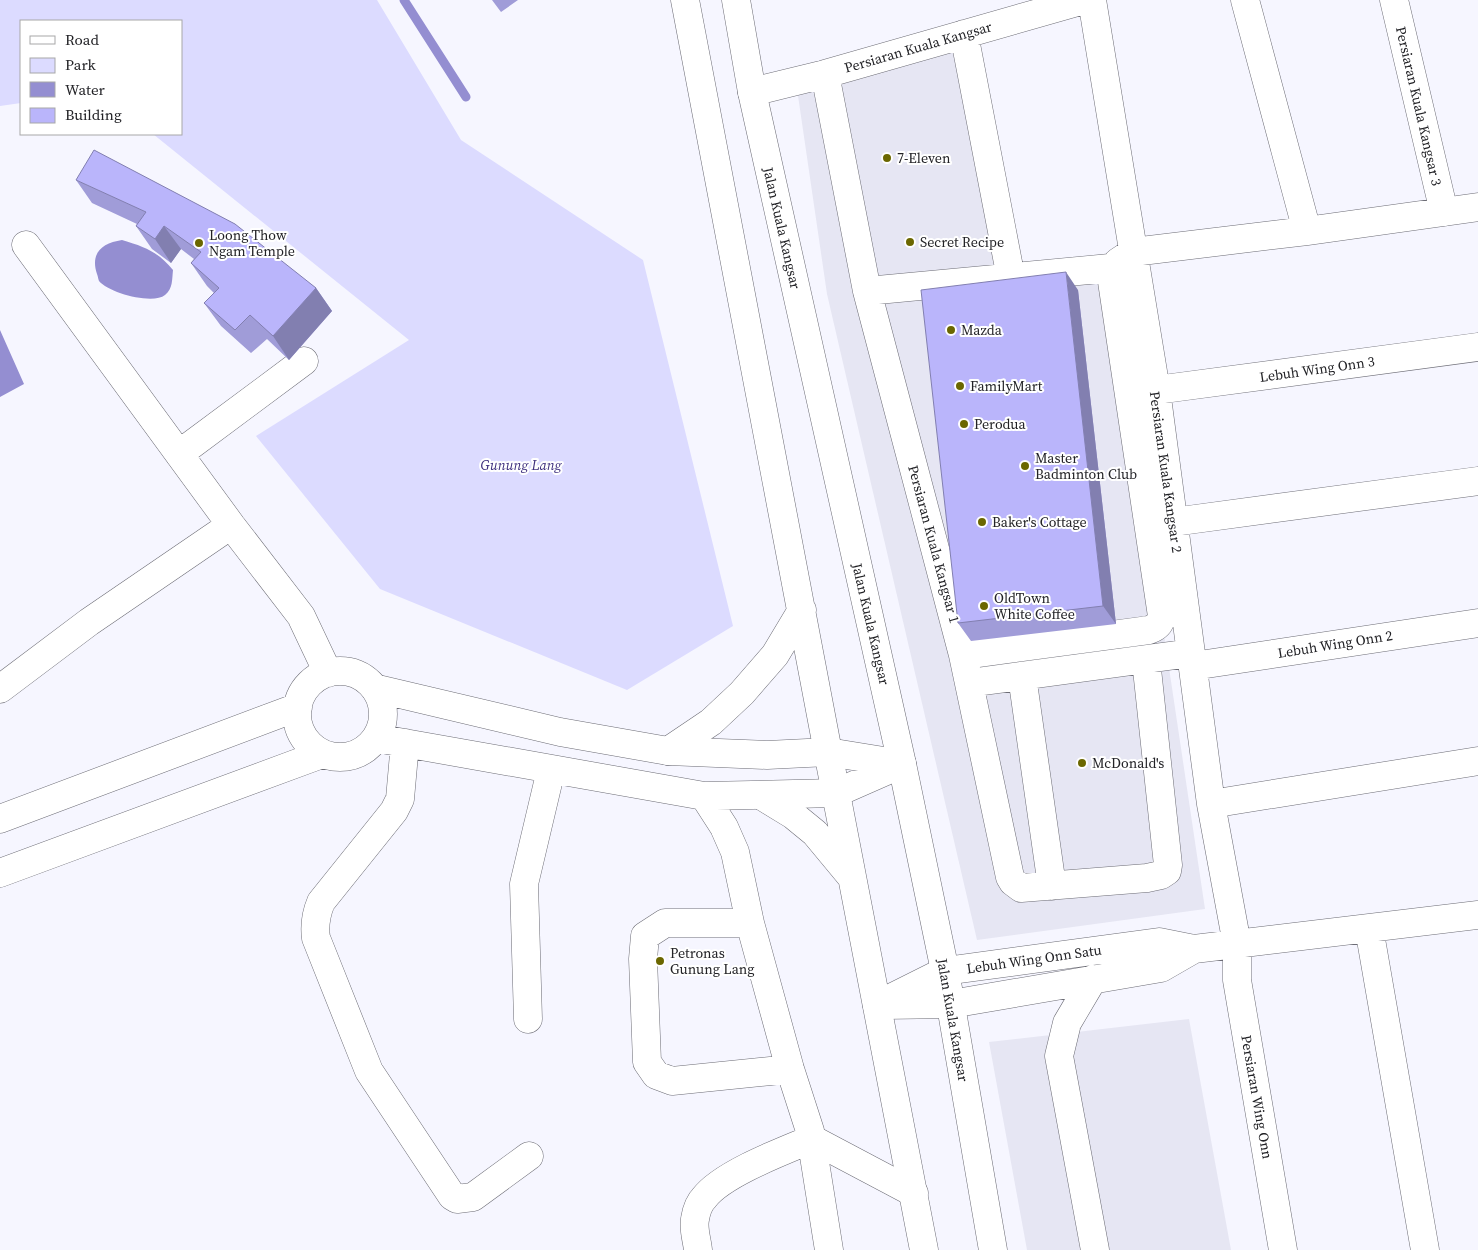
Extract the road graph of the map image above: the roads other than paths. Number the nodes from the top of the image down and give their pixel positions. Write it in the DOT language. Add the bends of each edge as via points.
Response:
graph roads {
  1 [pos="685,0"];
  2 [pos="736,0"];
  3 [pos="1084,0"];
  4 [pos="1092,0"];
  5 [pos="1245,0"];
  6 [pos="1394,0"];
  7 [pos="964,34"];
  8 [pos="825,74"];
  9 [pos="752,92"];
  10 [pos="1478,207"];
  11 [pos="1444,212"];
  12 [pos="1307,231"];
  13 [pos="26,245"];
  14 [pos="1133,252"];
  15 [pos="1110,268"];
  16 [pos="1011,278"];
  17 [pos="867,291"];
  18 [pos="1478,347"];
  19 [pos="304,360"];
  20 [pos="1156,390"];
  21 [pos="179,454"];
  22 [pos="1478,481"];
  23 [pos="1173,522"];
  24 [pos="231,525"];
  25 [pos="802,610"];
  26 [pos="1478,623"];
  27 [pos="963,655"];
  28 [pos="1146,660"];
  29 [pos="1192,660"];
  30 [pos="328,673"];
  31 [pos="1022,676"];
  32 [pos="969,683"];
  33 [pos="374,688"];
  34 [pos="0,689"];
  35 [pos="298,707"];
  36 [pos="376,738"];
  37 [pos="405,744"];
  38 [pos="668,751"];
  39 [pos="828,752"];
  40 [pos="322,754"];
  41 [pos="1478,761"];
  42 [pos="902,764"];
  43 [pos="551,770"];
  44 [pos="836,793"];
  45 [pos="704,796"];
  46 [pos="762,796"];
  47 [pos="1211,804"];
  48 [pos="0,819"];
  49 [pos="0,874"];
  50 [pos="852,877"];
  51 [pos="1052,886"];
  52 [pos="1478,915"];
  53 [pos="750,923"];
  54 [pos="1369,928"];
  55 [pos="1237,944"];
  56 [pos="1194,949"];
  57 [pos="945,971"];
  58 [pos="1093,979"];
  59 [pos="951,1004"];
  60 [pos="877,1005"];
  61 [pos="528,1019"];
  62 [pos="790,1069"];
  63 [pos="812,1139"];
  64 [pos="529,1156"];
  65 [pos="914,1193"];
  66 [pos="698,1250"];
  67 [pos="829,1250"];
  68 [pos="924,1250"];
  69 [pos="993,1250"];
  70 [pos="1095,1250"];
  71 [pos="1283,1250"];
  72 [pos="1425,1250"];
  1 -- 25 [label="main road"];
  2 -- 9 [label="main road, Jalan Kuala Kangsar"];
  3 -- 7 [label="main road, Persiaran Kuala Kangsar"];
  4 -- 14 [label="main road, Persiaran Kuala Kangsar 2"];
  5 -- 12 [label="main road"];
  6 -- 11 [label="main road, Persiaran Kuala Kangsar 3"];
  7 -- 8 [label="main road, Persiaran Kuala Kangsar"];
  7 -- 16 [label="main road"];
  8 -- 9 [label="main road, Persiaran Kuala Kangsar"];
  8 -- 17 [label="main road, Persiaran Kuala Kangsar 1"];
  9 -- 42 [label="main road, Jalan Kuala Kangsar"];
  10 -- 11 [label="main road"];
  11 -- 12 [label="main road"];
  12 -- 14 [label="main road"];
  13 -- 21 [label="main road"];
  14 -- 15 [label="main road"];
  14 -- 20 [label="main road, Persiaran Kuala Kangsar 2"];
  15 -- 16 [label="main road"];
  15 -- 27 [label="main road" via="1162,616 1160,622 1149,630"];
  16 -- 17 [label="main road"];
  17 -- 27 [label="main road, Persiaran Kuala Kangsar 1"];
  18 -- 20 [label="main road, Lebuh Wing Onn 3"];
  19 -- 21 [label="main road"];
  20 -- 23 [label="main road, Persiaran Kuala Kangsar 2"];
  21 -- 24 [label="main road"];
  22 -- 23 [label="main road"];
  23 -- 29 [label="main road, Persiaran Kuala Kangsar 2"];
  24 -- 30 [label="main road" via="302,616"];
  24 -- 34 [label="main road" via="89,622"];
  25 -- 38 [label="main road" via="775,655 742,693 711,722"];
  25 -- 39 [label="main road"];
  26 -- 29 [label="main road, Lebuh Wing Onn 2"];
  27 -- 32 [label="main road, Persiaran Kuala Kangsar 1"];
  28 -- 29 [label="main road, Lebuh Wing Onn 2"];
  28 -- 31 [label="main road, Lebuh Wing Onn 2"];
  28 -- 51 [label="main road, Persiaran Kuala Kangsar 1" via="1167,870 1147,878"];
  29 -- 47 [label="main road, Persiaran Kuala Kangsar 2"];
  30 -- 33 [label="main road" via="354,674"];
  30 -- 35 [label="main road" via="308,686"];
  31 -- 32 [label="main road, Lebuh Wing Onn 2"];
  31 -- 51 [label="main road"];
  32 -- 51 [label="main road, Persiaran Kuala Kangsar 1" via="1010,877 1021,888"];
  33 -- 36 [label="main road" via="381,700 383,713 382,726"];
  33 -- 38 [label="main road" via="560,732"];
  35 -- 40 [label="main road" via="302,734"];
  35 -- 48 [label="main road"];
  36 -- 37 [label="main road"];
  36 -- 40 [label="main road" via="368,747 352,755 334,757"];
  37 -- 43 [label="main road"];
  37 -- 64 [label="main road" via="400,799 394,812 321,902 315,926 316,938 369,1071 452,1196 457,1199 473,1198"];
  38 -- 39 [label="main road" via="766,756"];
  39 -- 42 [label="main road"];
  39 -- 44 [label="main road"];
  40 -- 49 [label="main road"];
  41 -- 47 [label="main road"];
  42 -- 44 [label="main road"];
  42 -- 57 [label="main road, Jalan Kuala Kangsar"];
  43 -- 45 [label="main road"];
  43 -- 61 [label="main road" via="524,884"];
  44 -- 46 [label="main road"];
  44 -- 50 [label="main road"];
  45 -- 46 [label="main road"];
  45 -- 53 [label="main road" via="735,852"];
  46 -- 50 [label="main road" via="815,833"];
  47 -- 55 [label="main road, Persiaran Kuala Kangsar 2"];
  50 -- 60 [label="main road"];
  52 -- 54 [label="main road, Lebuh Wing Onn Satu"];
  53 -- 62 [label="main road"];
  53 -- 62 [label="main road" via="665,923 645,936 642,959 647,1062 656,1075 672,1081"];
  54 -- 55 [label="main road, Lebuh Wing Onn Satu"];
  54 -- 72 [label="main road"];
  55 -- 56 [label="main road, Lebuh Wing Onn Satu"];
  55 -- 71 [label="main road, Persiaran Wing Onn" via="1237,980"];
  56 -- 57 [label="main road, Lebuh Wing Onn Satu" via="1159,942"];
  56 -- 58 [label="main road, Lebuh Wing Onn Satu" via="1160,968"];
  57 -- 59 [label="main road, Jalan Kuala Kangsar"];
  57 -- 60 [label="main road, Lebuh Wing Onn Satu"];
  58 -- 59 [label="main road, Lebuh Wing Onn Satu"];
  58 -- 70 [label="main road" via="1067,1023 1059,1056"];
  59 -- 60 [label="main road, Lebuh Wing Onn Satu"];
  59 -- 69 [label="main road, Jalan Kuala Kangsar"];
  60 -- 65 [label="main road"];
  62 -- 63 [label="main road"];
  63 -- 65 [label="main road"];
  63 -- 66 [label="main road" via="723,1180 704,1198 695,1219"];
  63 -- 67 [label="main road"];
  65 -- 68 [label="main road"];
}
